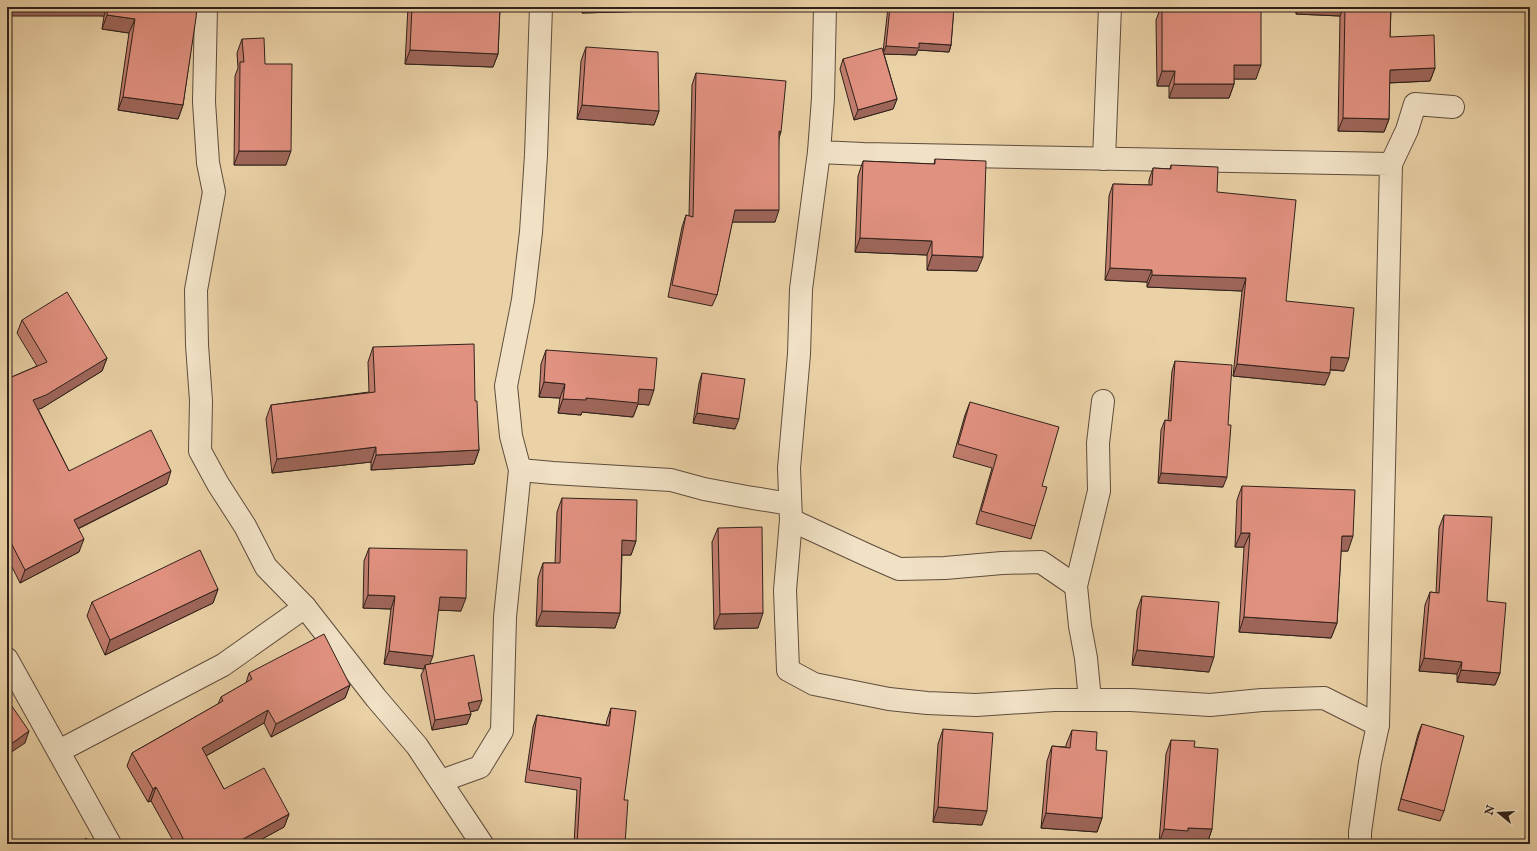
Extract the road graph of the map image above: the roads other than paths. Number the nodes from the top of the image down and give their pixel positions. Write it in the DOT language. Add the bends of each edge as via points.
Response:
graph roads {
  1 [pos="206,7"];
  2 [pos="542,7"];
  3 [pos="825,7"];
  4 [pos="1110,7"];
  5 [pos="1453,107"];
  6 [pos="819,152"];
  7 [pos="1104,159"];
  8 [pos="1390,164"];
  9 [pos="1102,401"];
  10 [pos="520,470"];
  11 [pos="791,512"];
  12 [pos="1076,586"];
  13 [pos="305,607"];
  14 [pos="7,659"];
  15 [pos="1090,700"];
  16 [pos="1378,725"];
  17 [pos="59,751"];
  18 [pos="441,781"];
  19 [pos="110,844"];
  20 [pos="482,844"];
  21 [pos="1360,844"];
  1 -- 13 [label="street" via="204,102 208,163 214,192 196,290 201,401 200,452 246,526 266,567"];
  2 -- 10 [label="street" via="531,232 523,300 506,386 511,436"];
  3 -- 6 [label="street"];
  4 -- 7 [label="street"];
  5 -- 8 [label="street" via="1415,104 1407,130"];
  6 -- 7 [label="street"];
  6 -- 11 [label="street" via="801,289 799,354 789,468"];
  7 -- 8 [label="street"];
  8 -- 16 [label="street"];
  9 -- 12 [label="street" via="1098,443 1099,491"];
  10 -- 11 [label="street" via="672,480 747,497"];
  10 -- 18 [label="street" via="505,617 502,731 480,767"];
  11 -- 12 [label="street" via="867,555 899,568 1041,562"];
  11 -- 15 [label="street" via="785,590 788,670 814,684 889,699 927,703 976,705"];
  12 -- 15 [label="street"];
  13 -- 17 [label="street" via="223,665"];
  13 -- 18 [label="street" via="417,746"];
  14 -- 17 [label="street"];
  15 -- 16 [label="street" via="1210,705 1324,698"];
  16 -- 21 [label="street" via="1370,762"];
  17 -- 19 [label="street"];
  18 -- 20 [label="street"];
}
